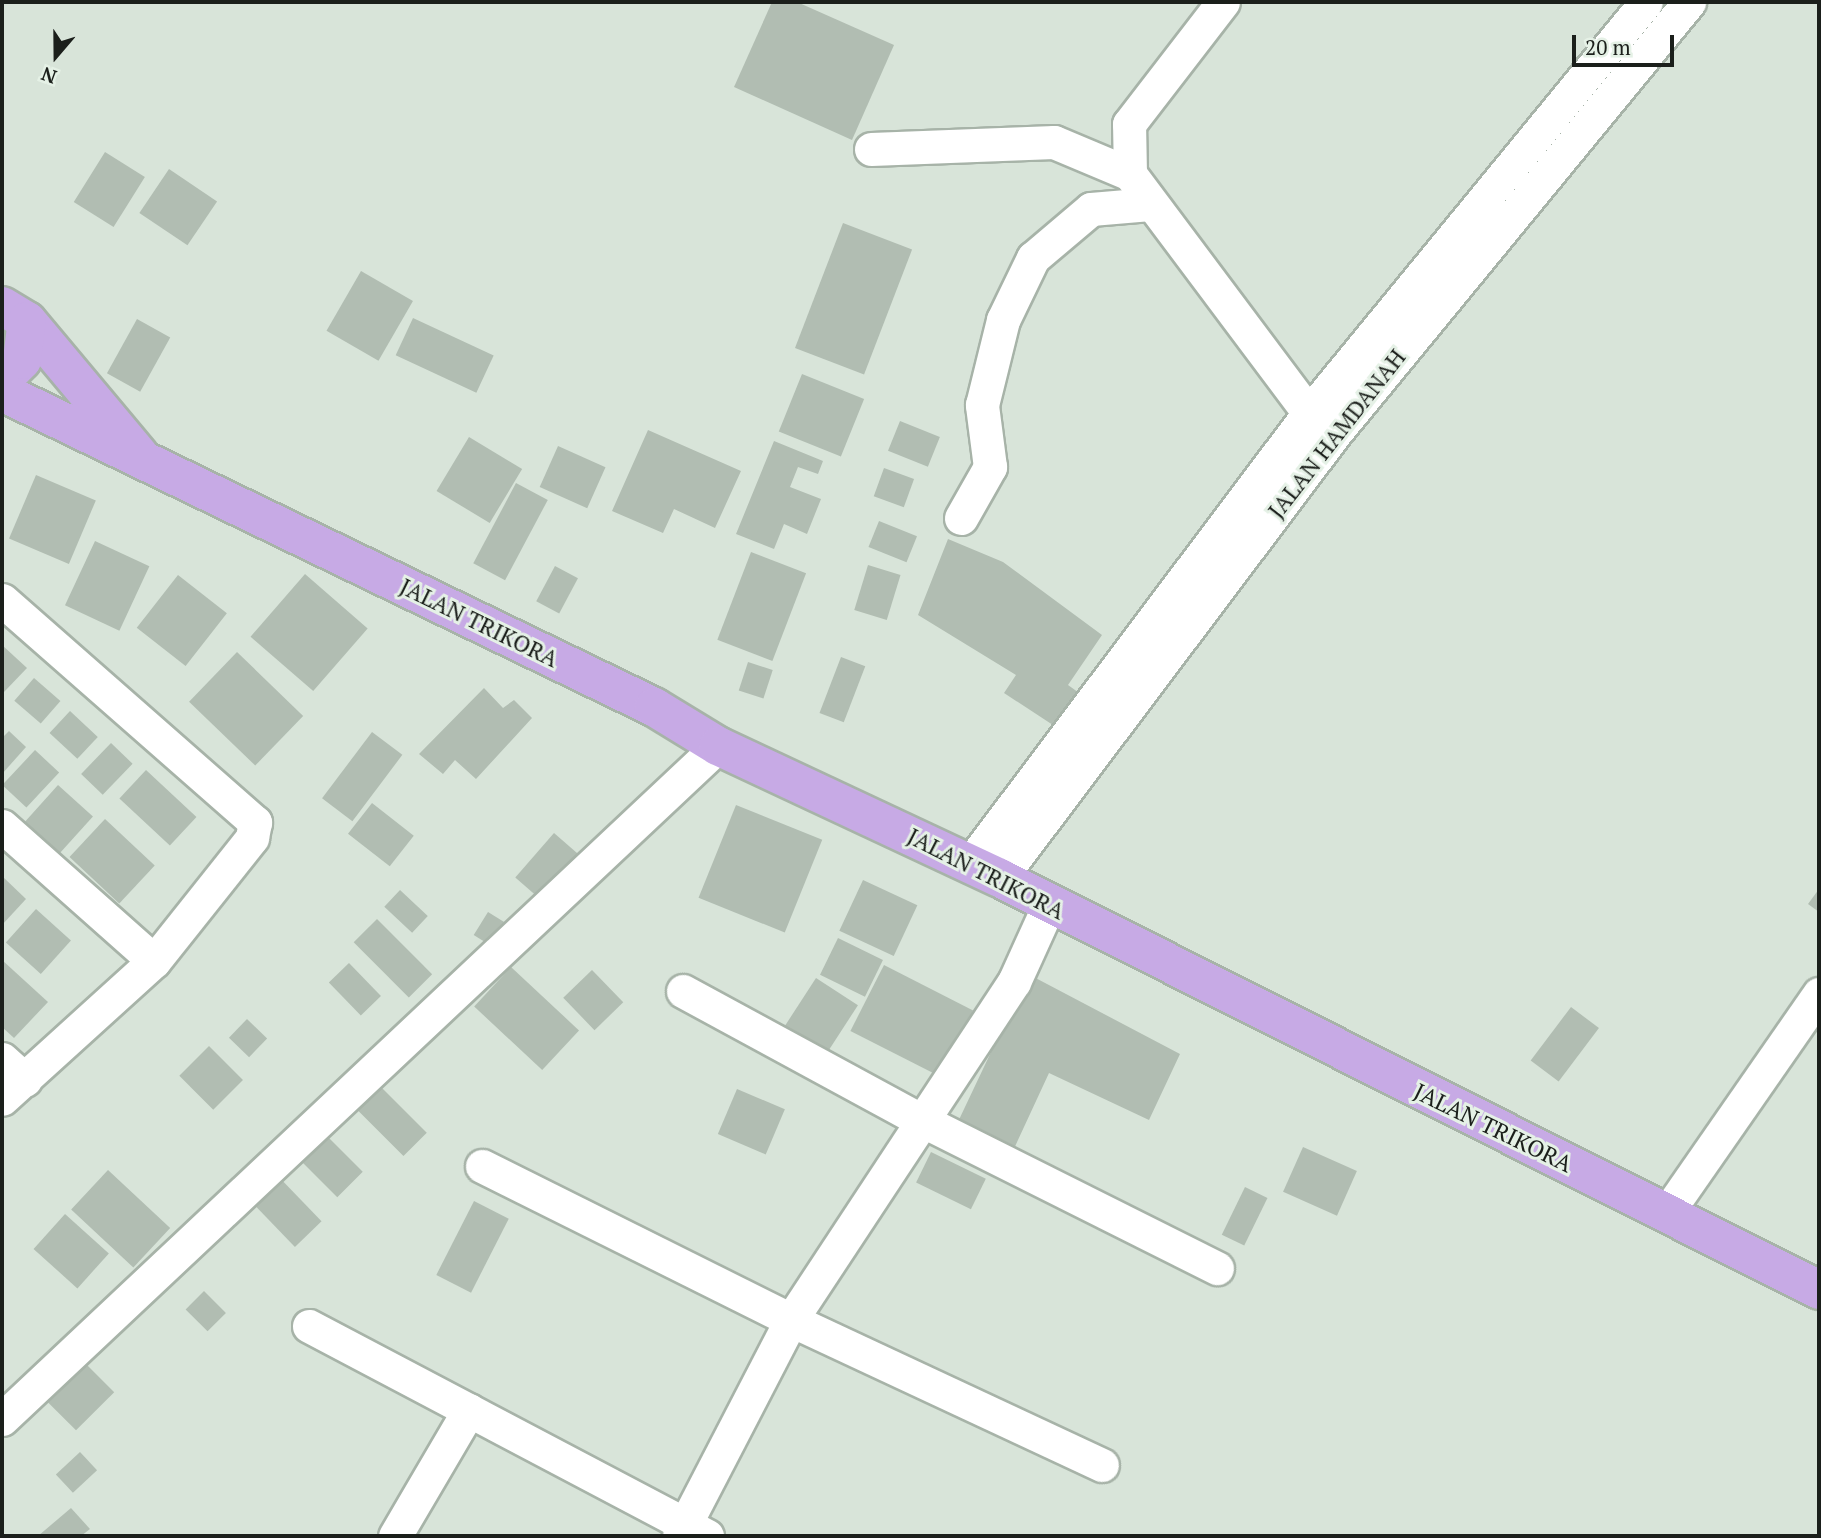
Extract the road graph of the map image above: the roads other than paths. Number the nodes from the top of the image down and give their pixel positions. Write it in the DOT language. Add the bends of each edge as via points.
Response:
graph roads {
  1 [pos="1223,2"];
  2 [pos="1646,2"];
  3 [pos="1689,2"];
  4 [pos="870,149"];
  5 [pos="1130,174"];
  6 [pos="1150,204"];
  7 [pos="14,314"];
  8 [pos="2,380"];
  9 [pos="2,392"];
  10 [pos="1309,413"];
  11 [pos="1335,433"];
  12 [pos="149,467"];
  13 [pos="961,518"];
  14 [pos="2,600"];
  15 [pos="718,746"];
  16 [pos="2,826"];
  17 [pos="985,872"];
  18 [pos="1048,906"];
  19 [pos="154,961"];
  20 [pos="684,990"];
  21 [pos="1819,993"];
  22 [pos="9,1079"];
  23 [pos="921,1120"];
  24 [pos="482,1166"];
  25 [pos="1667,1214"];
  26 [pos="1217,1268"];
  27 [pos="1819,1290"];
  28 [pos="791,1320"];
  29 [pos="309,1326"];
  30 [pos="469,1410"];
  31 [pos="2,1419"];
  32 [pos="1102,1465"];
  33 [pos="690,1533"];
  34 [pos="395,1536"];
  1 -- 5 [label="street" via="1129,124"];
  2 -- 10 [label="street, JALAN HAMDANAH"];
  3 -- 11 [label="street, JALAN HAMDANAH"];
  4 -- 5 [label="street" via="1054,142"];
  5 -- 6 [label="street"];
  6 -- 10 [label="street"];
  6 -- 13 [label="street" via="1091,209 1033,258 1003,320 982,405 990,467"];
  7 -- 8 [label="main road" via="22,360"];
  7 -- 12 [label="main road, JALAN TRIKORA"];
  9 -- 12 [label="main road, JALAN TRIKORA"];
  10 -- 11 [label="street"];
  10 -- 17 [label="street, JALAN HAMDANAH"];
  11 -- 17 [label="street, JALAN HAMDANAH"];
  12 -- 15 [label="main road, JALAN TRIKORA" via="654,707"];
  14 -- 19 [label="street" via="255,822 252,838"];
  15 -- 17 [label="main road, JALAN TRIKORA"];
  15 -- 31 [label="street"];
  16 -- 19 [label="street"];
  17 -- 18 [label="main road, JALAN TRIKORA"];
  18 -- 23 [label="street" via="1014,982"];
  18 -- 25 [label="main road, JALAN TRIKORA"];
  19 -- 22 [label="street"];
  20 -- 23 [label="street"];
  21 -- 25 [label="street"];
  23 -- 26 [label="street"];
  23 -- 28 [label="street"];
  24 -- 28 [label="street"];
  25 -- 27 [label="main road, JALAN TRIKORA"];
  28 -- 32 [label="street"];
  28 -- 33 [label="street"];
  29 -- 30 [label="street"];
  30 -- 33 [label="street"];
  30 -- 34 [label="street"];
}
